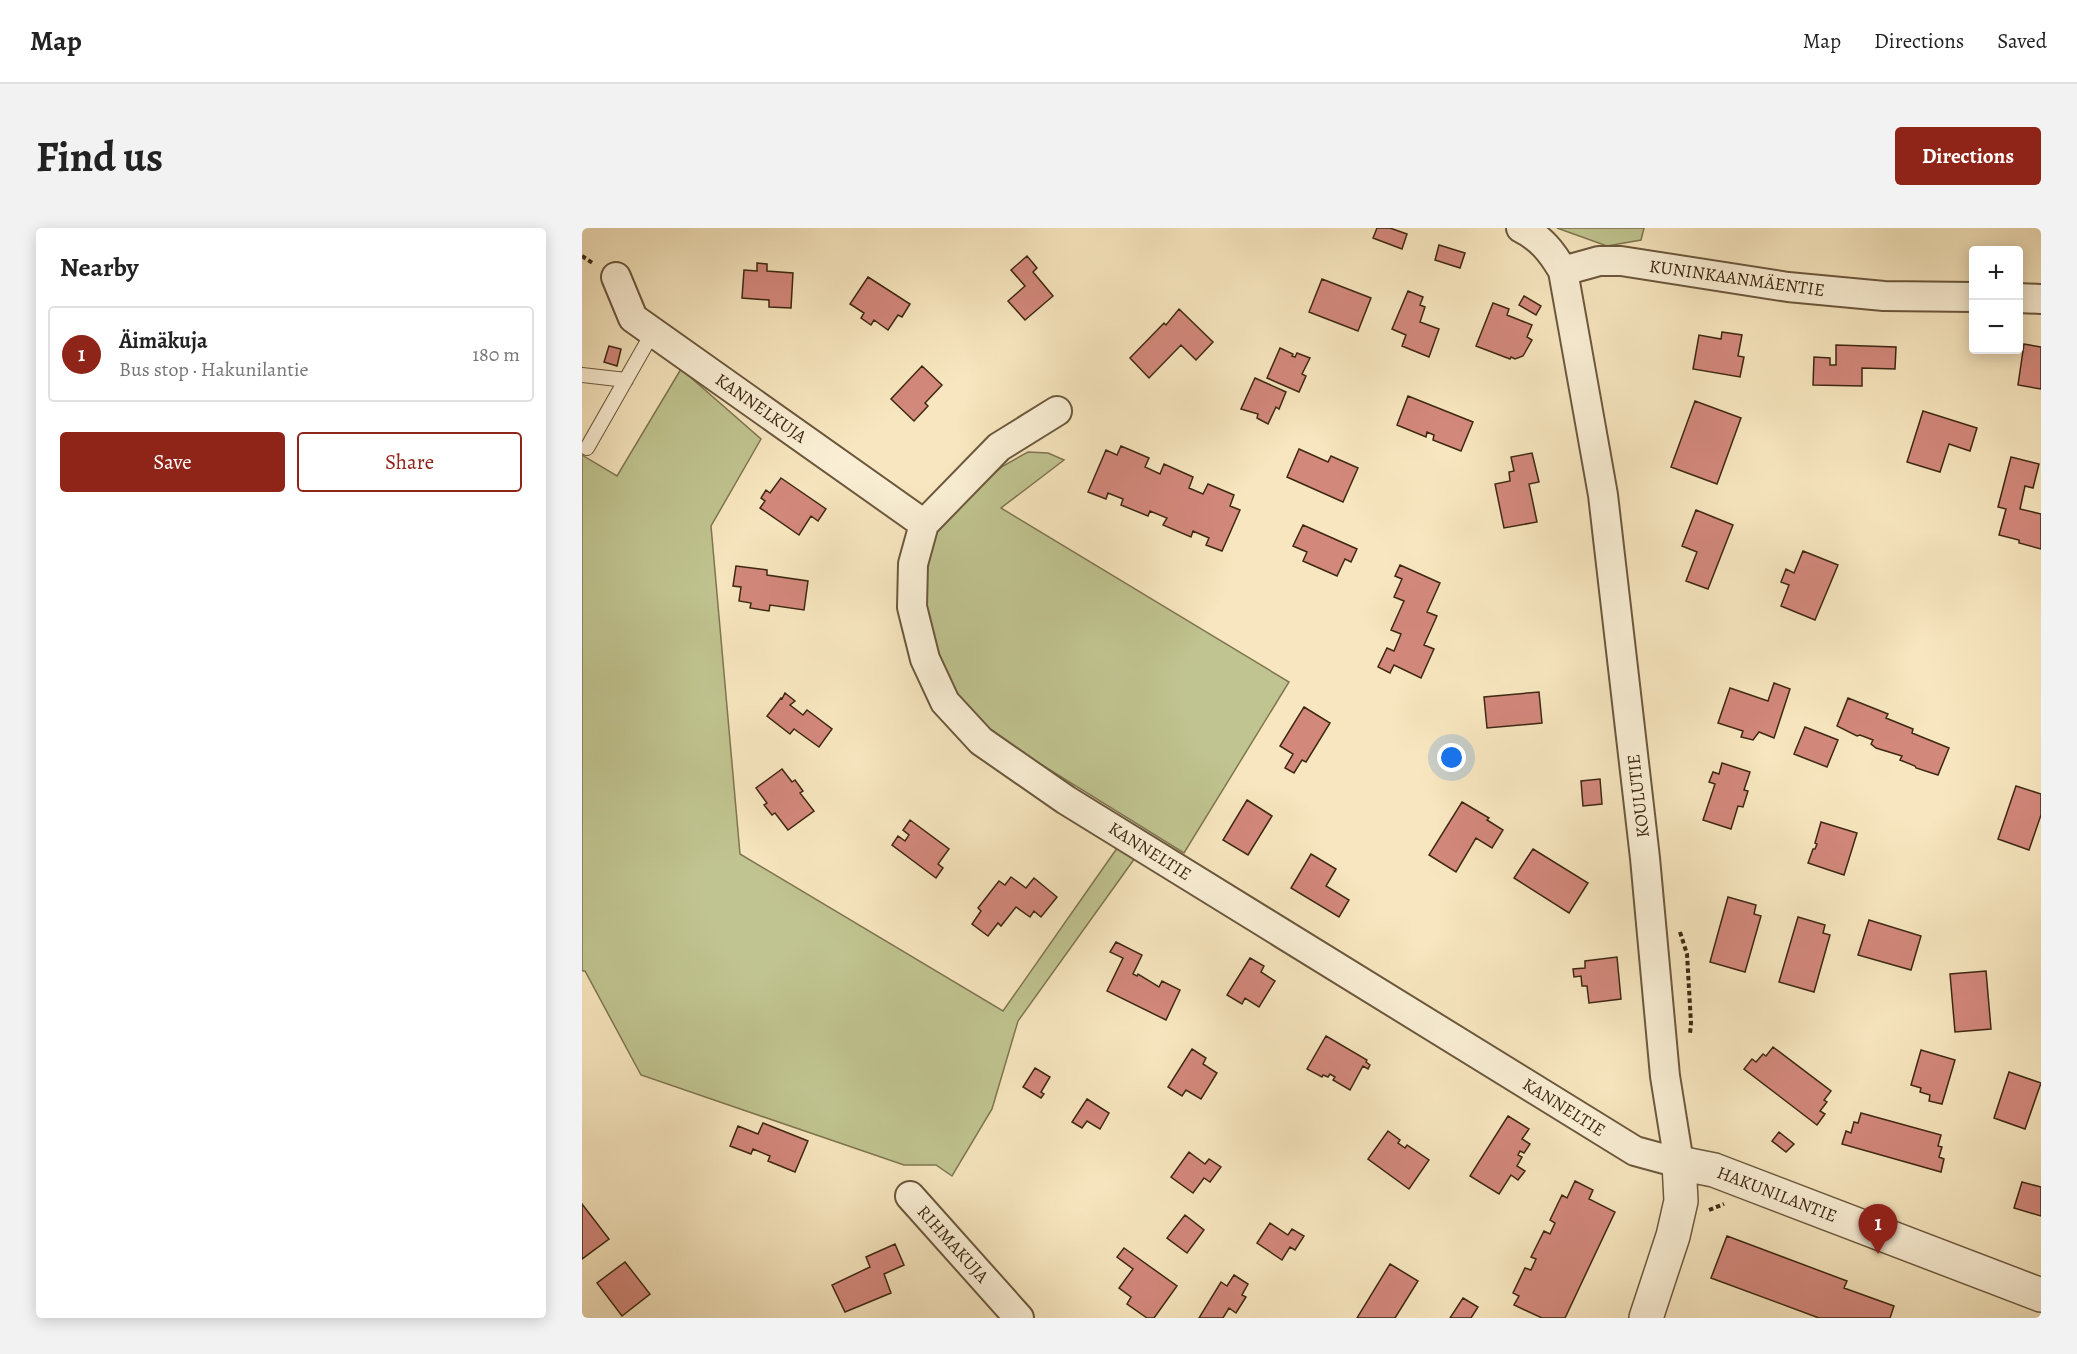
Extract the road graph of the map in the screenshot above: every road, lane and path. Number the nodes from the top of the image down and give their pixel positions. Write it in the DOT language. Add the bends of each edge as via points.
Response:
graph roads {
  1 [pos="1521,228"];
  2 [pos="1563,271"];
  3 [pos="616,277"];
  4 [pos="1969,297"];
  5 [pos="2023,298"];
  6 [pos="2041,298"];
  7 [pos="653,332"];
  8 [pos="582,375"];
  9 [pos="626,380"];
  10 [pos="1057,411"];
  11 [pos="588,448"];
  12 [pos="924,524"];
  13 [pos="1679,1163"];
  14 [pos="910,1196"];
  15 [pos="2041,1295"];
  16 [pos="1019,1318"];
  17 [pos="1646,1318"];
  1 -- 2 [label="street" via="1551,251"];
  2 -- 4 [label="street, KUNINKAANMÄENTIE" via="1599,261 1621,261 1788,287 1884,296"];
  2 -- 13 [label="street, KOULUTIE" via="1603,495 1646,858 1665,1076"];
  3 -- 7 [label="street, KANNELKUJA" via="633,318"];
  5 -- 6 [label="street"];
  7 -- 9 [label="lane"];
  7 -- 12 [label="street, KANNELKUJA"];
  8 -- 9 [label="lane"];
  9 -- 11 [label="lane"];
  10 -- 12 [label="street, KANNELTIE" via="999,447"];
  12 -- 13 [label="street, KANNELTIE" via="913,564 912,607 925,659 945,702 981,741 1066,800 1635,1151"];
  13 -- 15 [label="street, HAKUNILANTIE" via="1714,1170"];
  13 -- 17 [label="street, KOULUTIE" via="1681,1201"];
  14 -- 16 [label="street, RIHMAKUJA"];
}
